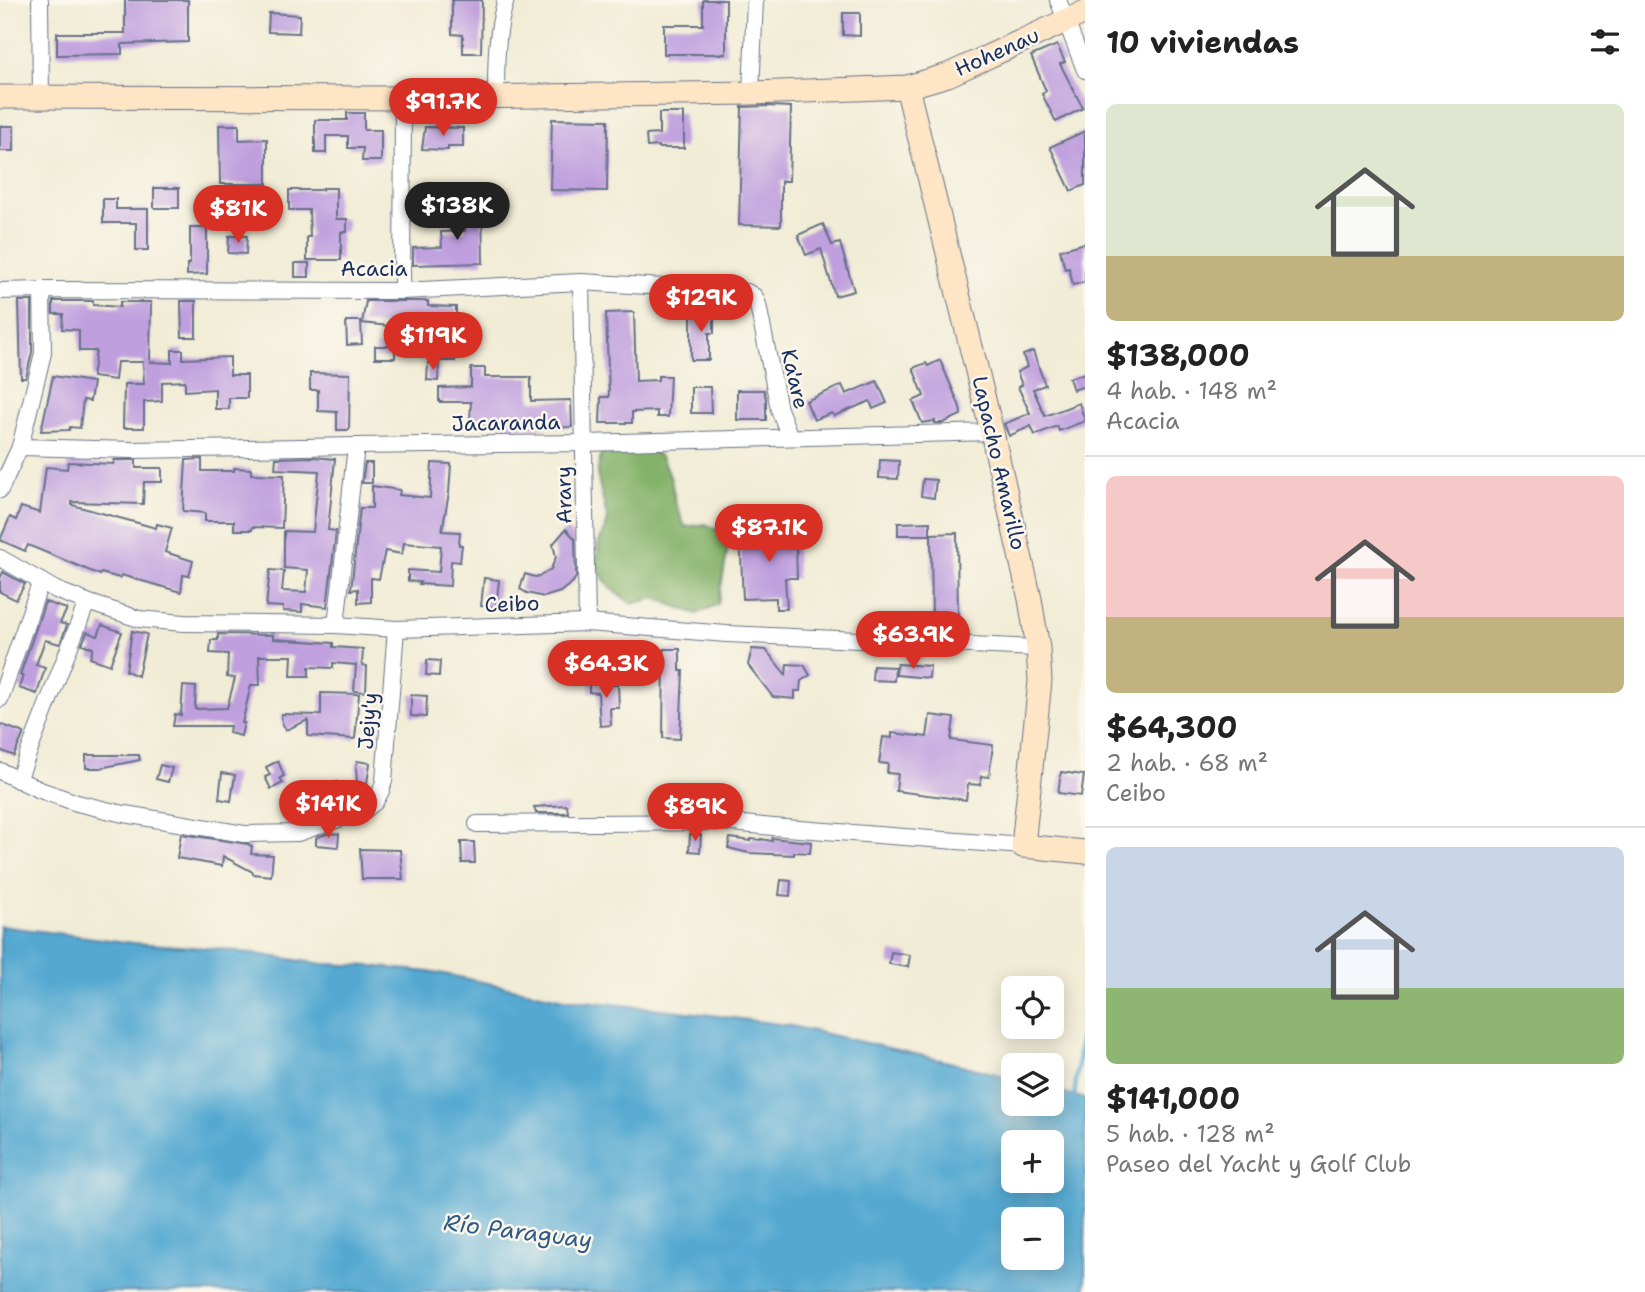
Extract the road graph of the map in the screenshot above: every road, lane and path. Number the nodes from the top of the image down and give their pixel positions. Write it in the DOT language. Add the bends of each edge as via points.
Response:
graph roads {
  1 [pos="40,0"];
  2 [pos="506,0"];
  3 [pos="755,0"];
  4 [pos="1070,11"];
  5 [pos="1085,70"];
  6 [pos="907,87"];
  7 [pos="751,93"];
  8 [pos="495,96"];
  9 [pos="0,97"];
  10 [pos="41,97"];
  11 [pos="403,98"];
  12 [pos="582,282"];
  13 [pos="42,290"];
  14 [pos="0,291"];
  15 [pos="402,291"];
  16 [pos="747,292"];
  17 [pos="992,432"];
  18 [pos="789,437"];
  19 [pos="584,443"];
  20 [pos="356,446"];
  21 [pos="20,447"];
  22 [pos="0,491"];
  23 [pos="0,558"];
  24 [pos="41,582"];
  25 [pos="87,602"];
  26 [pos="587,622"];
  27 [pos="336,625"];
  28 [pos="396,629"];
  29 [pos="1038,648"];
  30 [pos="0,699"];
  31 [pos="0,771"];
  32 [pos="19,780"];
  33 [pos="477,824"];
  34 [pos="1023,846"];
  35 [pos="1085,852"];
  1 -- 10 [label="street"];
  2 -- 8 [label="street"];
  3 -- 7 [label="street"];
  4 -- 5 [label="street"];
  4 -- 6 [label="main road, Hohenau" via="948,75"];
  6 -- 7 [label="main road, Hohenau"];
  6 -- 17 [label="main road, Lapacho Amarillo"];
  7 -- 8 [label="main road, Hohenau"];
  8 -- 11 [label="main road, Hohenau"];
  9 -- 10 [label="main road, Hohenau"];
  10 -- 11 [label="main road, Hohenau"];
  11 -- 15 [label="street"];
  12 -- 15 [label="street, Acacia"];
  12 -- 16 [label="street, Acacia"];
  12 -- 19 [label="street, Arary"];
  13 -- 14 [label="street, Acacia"];
  13 -- 15 [label="street, Acacia"];
  13 -- 21 [label="street" via="43,353"];
  16 -- 18 [label="street, Ka'are" via="758,305"];
  17 -- 18 [label="street, Jacaranda"];
  17 -- 29 [label="main road, Lapacho Amarillo"];
  18 -- 19 [label="street, Jacaranda"];
  19 -- 20 [label="street, Jacaranda"];
  19 -- 26 [label="street, Arary"];
  20 -- 21 [label="street, Jacaranda"];
  20 -- 27 [label="street"];
  21 -- 22 [label="street"];
  23 -- 24 [label="street, Ceibo"];
  24 -- 25 [label="street, Ceibo"];
  24 -- 30 [label="street"];
  25 -- 27 [label="street, Ceibo" via="139,619"];
  25 -- 32 [label="street"];
  26 -- 28 [label="street, Ceibo"];
  26 -- 29 [label="street, Ceibo" via="727,634"];
  27 -- 28 [label="street, Ceibo"];
  28 -- 32 [label="street, Jejy'y" via="384,781 365,810 298,833 244,834 118,813"];
  29 -- 34 [label="main road, Lapacho Amarillo" via="1040,681"];
  31 -- 32 [label="street"];
  33 -- 34 [label="street" via="722,822"];
  34 -- 35 [label="main road"];
}
